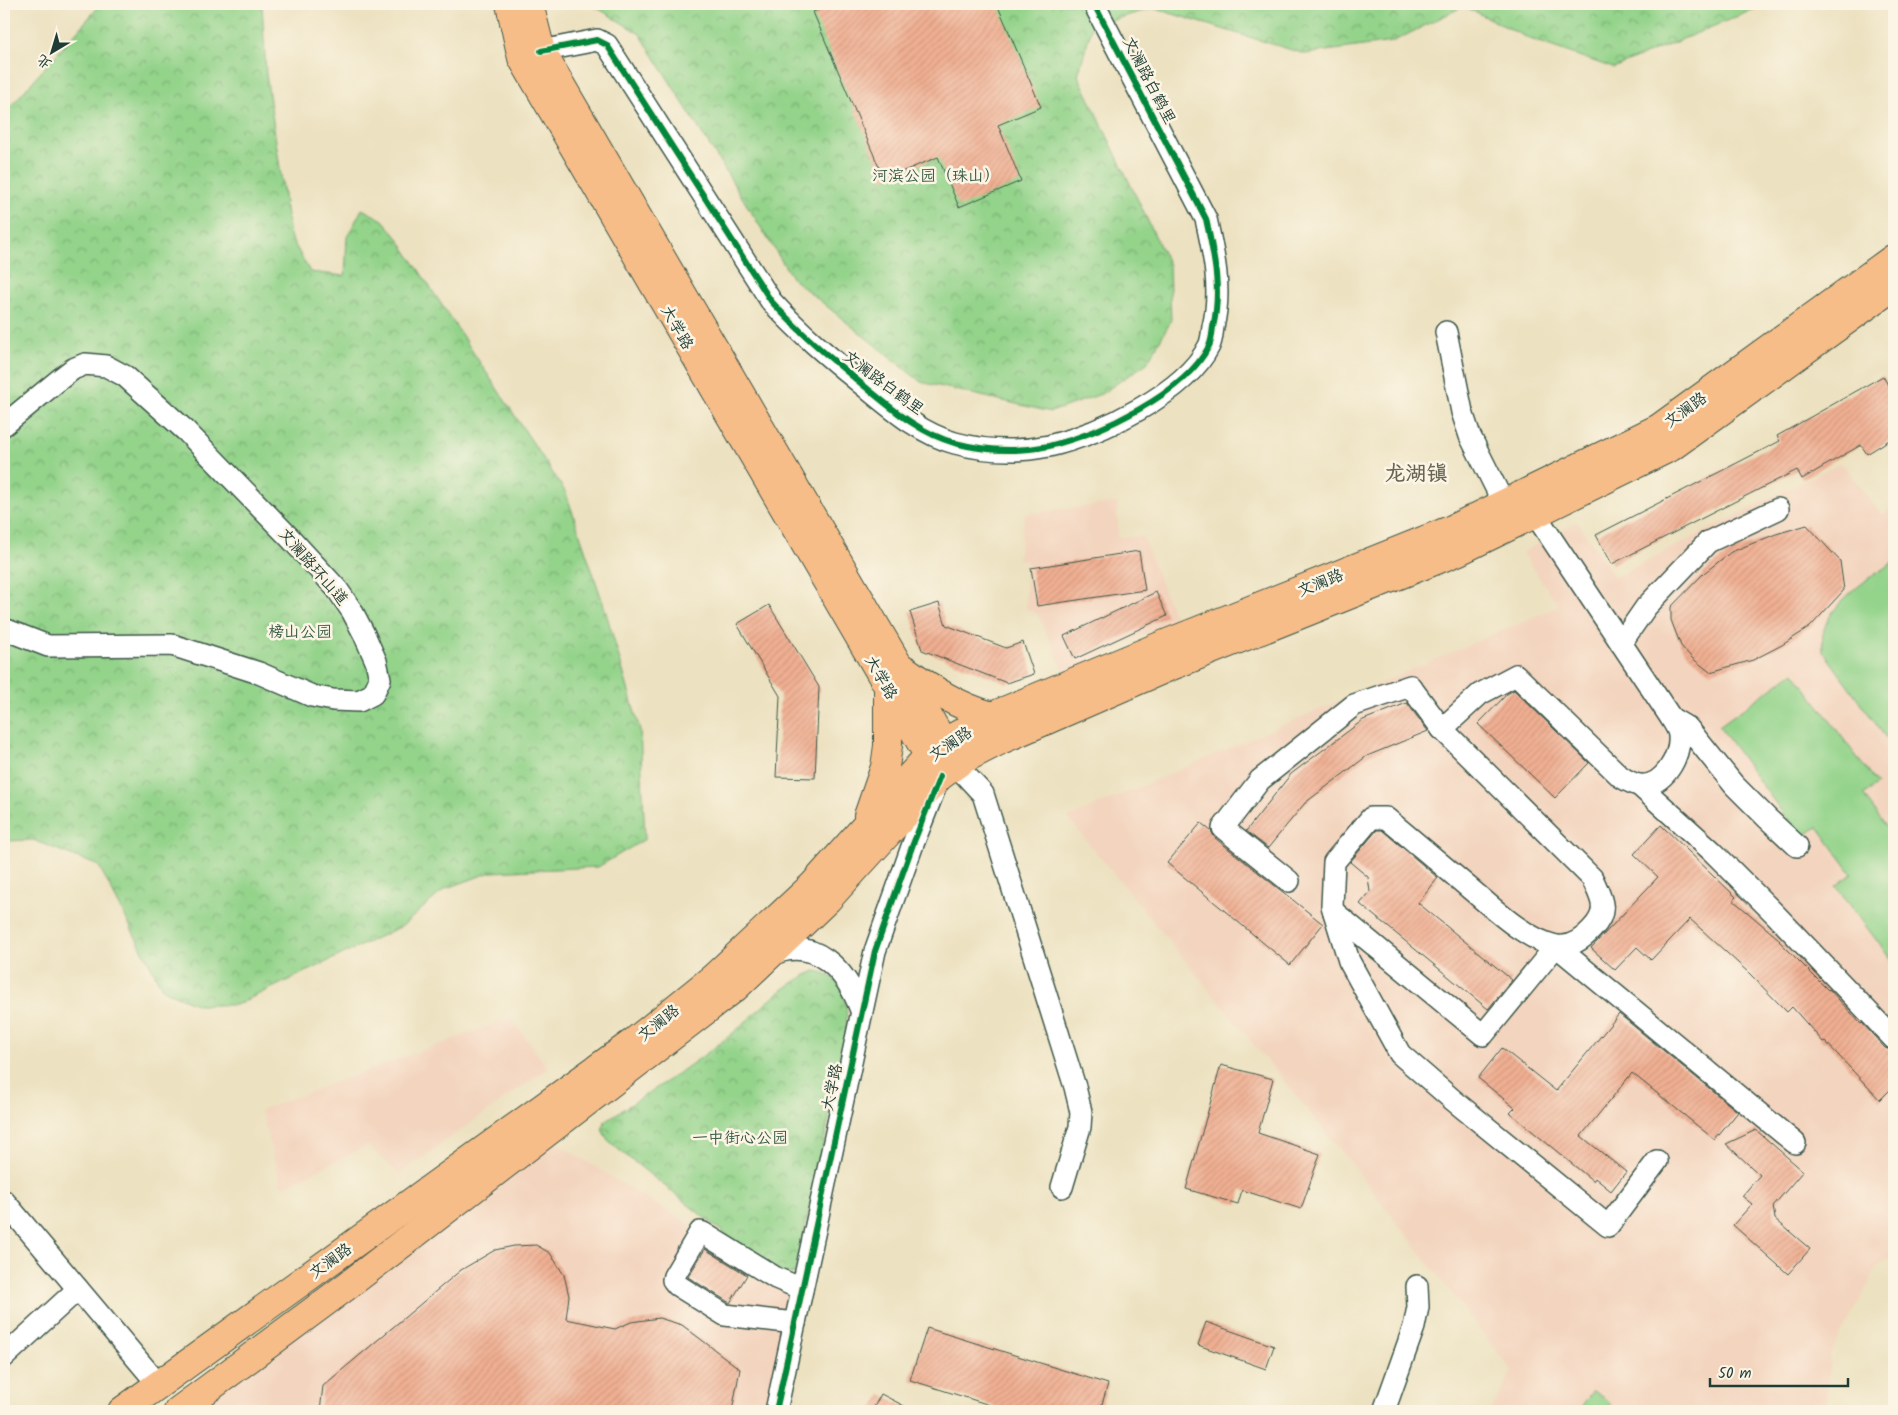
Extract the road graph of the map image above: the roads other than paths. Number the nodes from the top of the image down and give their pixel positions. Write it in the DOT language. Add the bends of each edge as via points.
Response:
graph roads {
  1 [pos="510,4"];
  2 [pos="529,4"];
  3 [pos="1094,4"];
  4 [pos="541,51"];
  5 [pos="1894,258"];
  6 [pos="1894,286"];
  7 [pos="1446,332"];
  8 [pos="4,425"];
  9 [pos="1504,504"];
  10 [pos="1778,509"];
  11 [pos="1535,514"];
  12 [pos="4,629"];
  13 [pos="1621,643"];
  14 [pos="892,675"];
  15 [pos="992,716"];
  16 [pos="1671,718"];
  17 [pos="1442,729"];
  18 [pos="942,760"];
  19 [pos="1639,785"];
  20 [pos="863,830"];
  21 [pos="1797,846"];
  22 [pos="1290,881"];
  23 [pos="1334,912"];
  24 [pos="1556,946"];
  25 [pos="769,956"];
  26 [pos="861,1010"];
  27 [pos="1894,1039"];
  28 [pos="1795,1143"];
  29 [pos="1657,1161"];
  30 [pos="1062,1187"];
  31 [pos="4,1201"];
  32 [pos="1417,1286"];
  33 [pos="78,1289"];
  34 [pos="802,1289"];
  35 [pos="795,1323"];
  36 [pos="4,1357"];
  37 [pos="158,1384"];
  38 [pos="122,1411"];
  39 [pos="178,1411"];
  40 [pos="776,1411"];
  41 [pos="1384,1411"];
  1 -- 14 [label="main road, 大学路" via="522,58"];
  2 -- 4 [label="main road, 大学路"];
  3 -- 4 [label="street, 文澜路白鹤里" via="1206,219 1218,285 1216,315 1210,345 1192,369 1138,410 1074,438 1048,446 1011,450 953,443 925,430 890,407 811,343 770,301 607,45 597,40"];
  4 -- 14 [label="main road, 大学路"];
  5 -- 9 [label="main road, 文澜路" via="1659,428"];
  6 -- 11 [label="main road, 文澜路" via="1671,447"];
  7 -- 9 [label="street" via="1470,436"];
  8 -- 12 [label="street, 文澜路环山道" via="73,369 85,364 106,366 125,376 193,438 337,589 364,634 376,660 380,679 374,694 359,701 333,700 312,696 259,673 172,645 48,646"];
  9 -- 15 [label="main road, 文澜路" via="1450,530"];
  10 -- 13 [label="street" via="1708,542 1646,608"];
  11 -- 13 [label="street"];
  11 -- 18 [label="main road, 文澜路" via="1459,551 1169,667 1001,740"];
  13 -- 16 [label="street"];
  14 -- 15 [label="main road"];
  14 -- 18 [label="main road, 大学路"];
  14 -- 20 [label="main road" via="885,767"];
  15 -- 18 [label="main road, 文澜路"];
  16 -- 19 [label="street" via="1679,734 1678,753 1668,772 1650,783"];
  16 -- 21 [label="street" via="1688,728 1734,785"];
  17 -- 19 [label="street" via="1480,694 1516,675 1621,777"];
  17 -- 22 [label="street" via="1410,686 1354,706 1260,780 1223,828"];
  17 -- 24 [label="street" via="1592,878 1603,902 1598,922 1576,942"];
  18 -- 20 [label="main road, 文澜路"];
  18 -- 25 [label="main road, 文澜路" via="827,900"];
  18 -- 26 [label="street, 大学路" via="875,950"];
  18 -- 30 [label="street" via="983,794 1075,1087 1081,1112 1080,1127"];
  19 -- 27 [label="street" via="1712,851"];
  20 -- 37 [label="main road, 文澜路" via="813,885 713,978 635,1041"];
  23 -- 24 [label="street" via="1483,1035"];
  23 -- 24 [label="street" via="1334,862 1370,818 1386,818 1522,932"];
  23 -- 29 [label="street" via="1349,961 1400,1054 1608,1226"];
  24 -- 28 [label="street"];
  25 -- 26 [label="street" via="792,949 804,949 818,955 844,977"];
  25 -- 39 [label="main road, 文澜路" via="736,987 347,1286"];
  26 -- 34 [label="street, 大学路"];
  31 -- 33 [label="street"];
  32 -- 41 [label="street" via="1418,1307 1414,1326"];
  33 -- 36 [label="street"];
  33 -- 37 [label="street"];
  34 -- 35 [label="street, 大学路"];
  34 -- 35 [label="street" via="776,1278 700,1232 673,1280 725,1315"];
  35 -- 40 [label="street, 大学路"];
  37 -- 38 [label="main road, 文澜路"];
}
